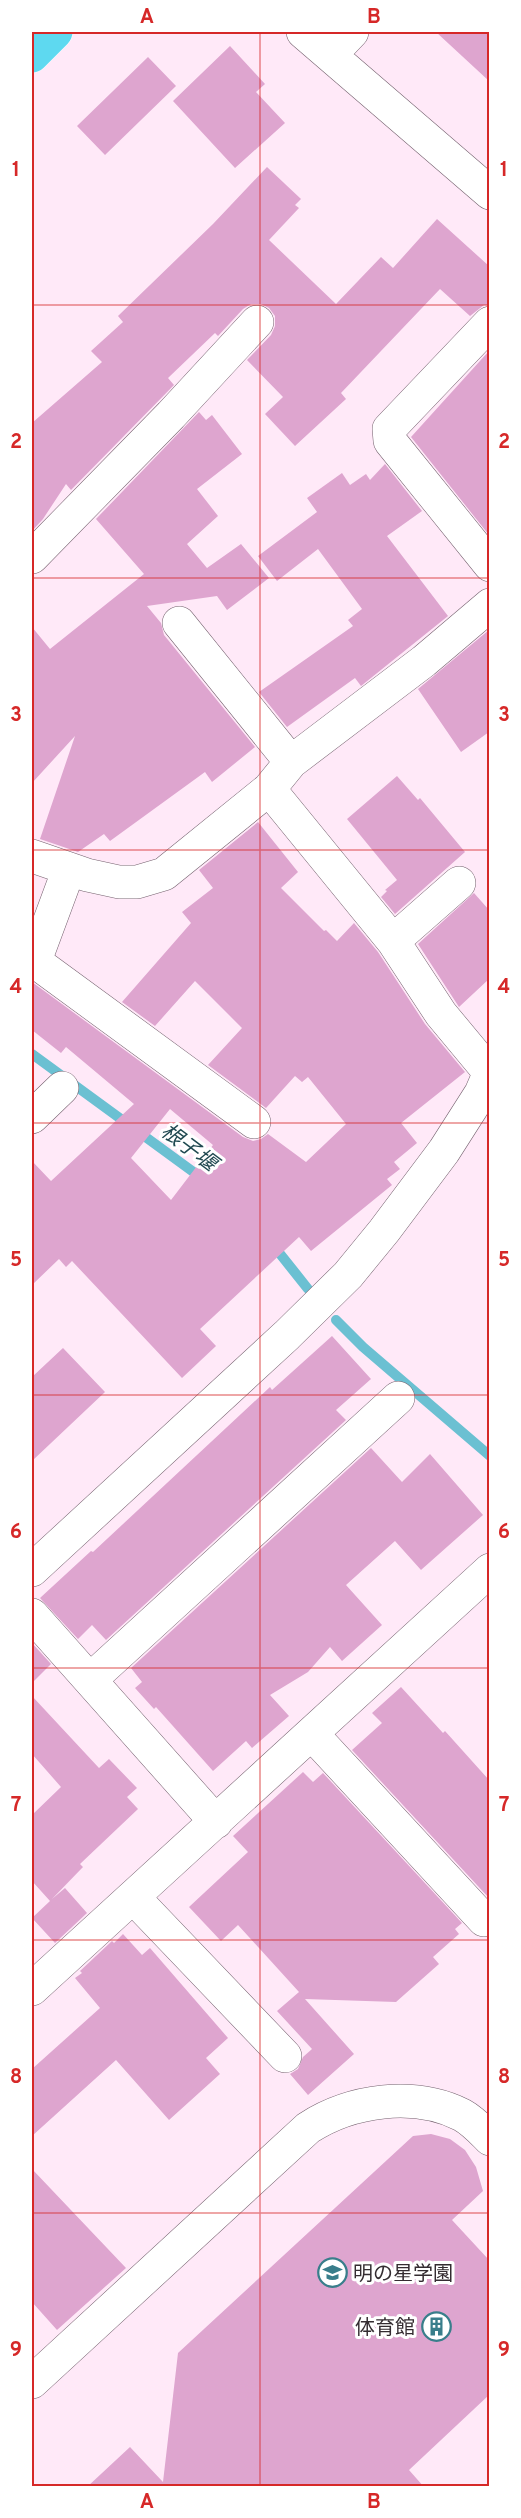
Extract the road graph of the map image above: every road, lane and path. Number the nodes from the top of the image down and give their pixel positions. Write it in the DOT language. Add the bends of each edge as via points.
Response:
graph roads {
  1 [pos="56,32"];
  2 [pos="303,32"];
  3 [pos="341,43"];
  4 [pos="32,56"];
  5 [pos="489,193"];
  6 [pos="257,322"];
  7 [pos="489,322"];
  8 [pos="32,557"];
  9 [pos="489,566"];
  10 [pos="489,604"];
  11 [pos="179,623"];
  12 [pos="291,762"];
  13 [pos="269,789"];
  14 [pos="32,856"];
  15 [pos="69,869"];
  16 [pos="459,883"];
  17 [pos="393,941"];
  18 [pos="489,1073"];
  19 [pos="62,1088"];
  20 [pos="32,1118"];
  21 [pos="254,1122"];
  22 [pos="398,1398"];
  23 [pos="32,1570"];
  24 [pos="489,1570"];
  25 [pos="32,1615"];
  26 [pos="90,1680"];
  27 [pos="312,1734"];
  28 [pos="216,1822"];
  29 [pos="133,1897"];
  30 [pos="484,1920"];
  31 [pos="32,1989"];
  32 [pos="285,2056"];
  33 [pos="489,2139"];
  34 [pos="32,2382"];
  1 -- 4 [label="highway"];
  2 -- 3 [label="street"];
  3 -- 5 [label="street"];
  6 -- 8 [label="street"];
  7 -- 9 [label="street" via="389,429 390,441"];
  10 -- 12 [label="street" via="424,661"];
  11 -- 12 [label="street"];
  12 -- 13 [label="street"];
  13 -- 15 [label="street" via="164,874 137,882 119,882"];
  13 -- 17 [label="street"];
  14 -- 15 [label="street"];
  15 -- 21 [label="street" via="37,963"];
  16 -- 17 [label="street"];
  17 -- 18 [label="street" via="441,1014"];
  18 -- 23 [label="street" via="468,1115 348,1275"];
  19 -- 20 [label="street"];
  22 -- 26 [label="street"];
  24 -- 27 [label="street"];
  25 -- 26 [label="street"];
  26 -- 28 [label="street"];
  27 -- 28 [label="street"];
  27 -- 30 [label="street"];
  28 -- 29 [label="street"];
  29 -- 31 [label="street"];
  29 -- 32 [label="street"];
  33 -- 34 [label="street" via="461,2115 432,2105 364,2104 325,2117 308,2128"];
}
